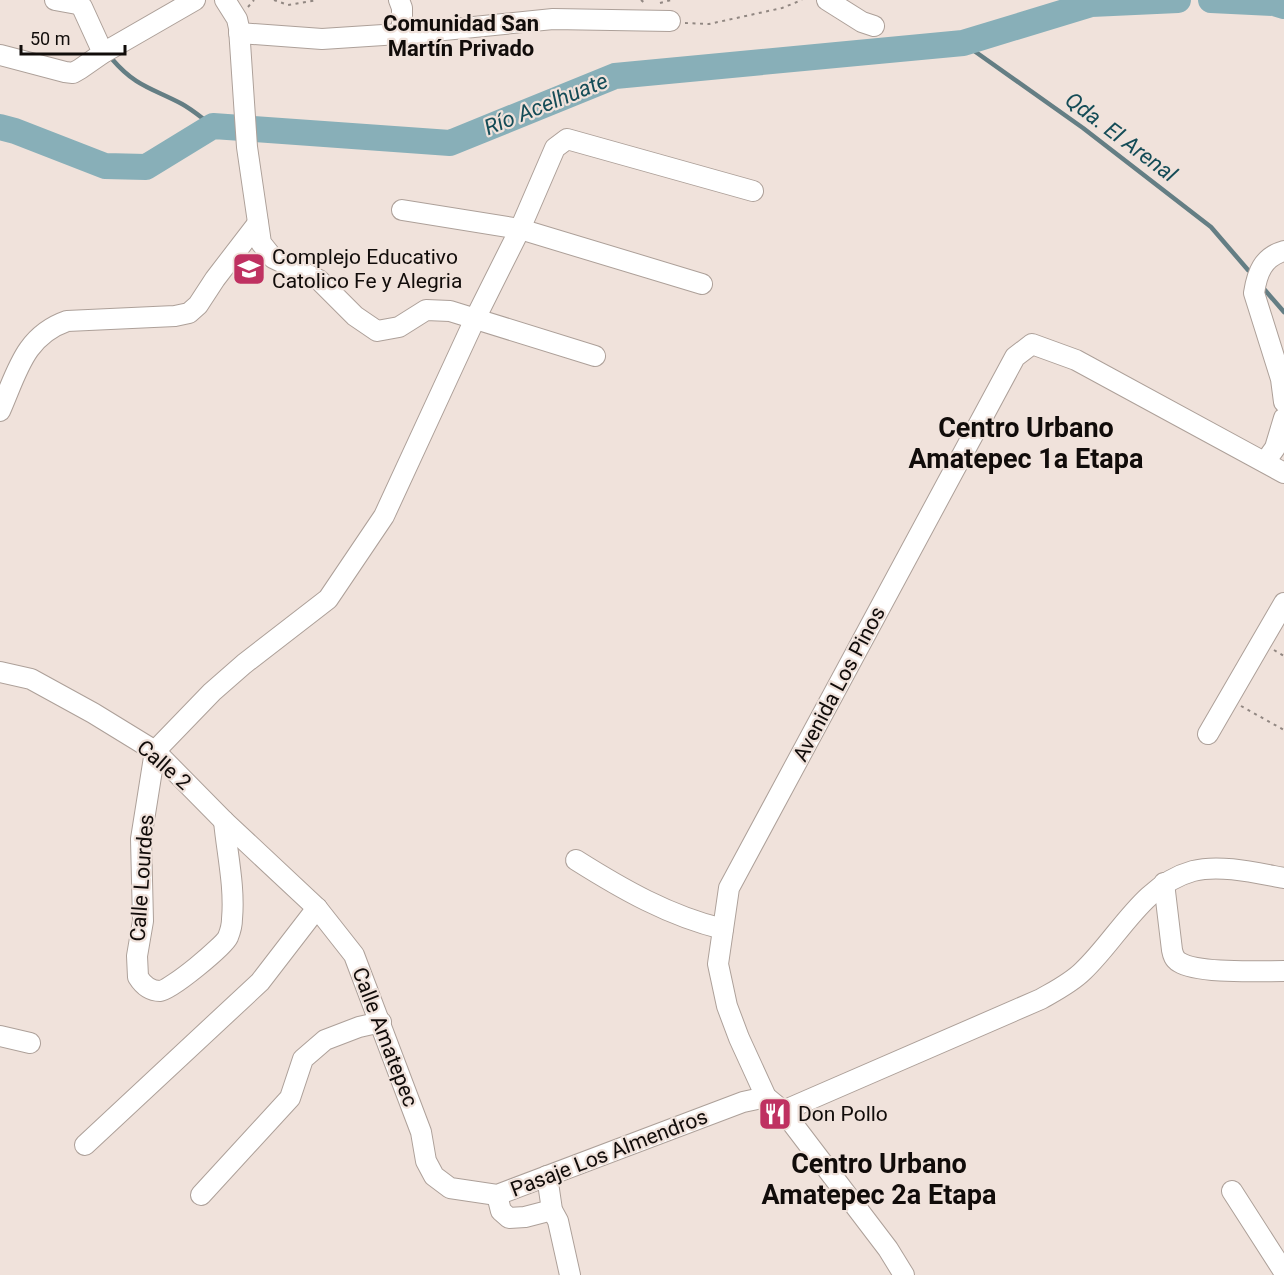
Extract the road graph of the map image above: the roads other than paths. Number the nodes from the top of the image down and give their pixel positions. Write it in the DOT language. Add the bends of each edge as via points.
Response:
graph roads {
  1 [pos="55,0"];
  2 [pos="195,0"];
  3 [pos="225,0"];
  4 [pos="399,0"];
  5 [pos="827,0"];
  6 [pos="670,21"];
  7 [pos="874,26"];
  8 [pos="239,33"];
  9 [pos="402,34"];
  10 [pos="103,53"];
  11 [pos="0,55"];
  12 [pos="753,191"];
  13 [pos="402,210"];
  14 [pos="258,223"];
  15 [pos="520,229"];
  16 [pos="1284,251"];
  17 [pos="702,284"];
  18 [pos="475,319"];
  19 [pos="595,356"];
  20 [pos="1284,402"];
  21 [pos="0,411"];
  22 [pos="1284,418"];
  23 [pos="1265,462"];
  24 [pos="1284,473"];
  25 [pos="1284,603"];
  26 [pos="0,672"];
  27 [pos="1208,734"];
  28 [pos="156,751"];
  29 [pos="224,821"];
  30 [pos="576,861"];
  31 [pos="1284,878"];
  32 [pos="1164,883"];
  33 [pos="310,901"];
  34 [pos="723,929"];
  35 [pos="1284,971"];
  36 [pos="381,1022"];
  37 [pos="0,1036"];
  38 [pos="30,1043"];
  39 [pos="766,1097"];
  40 [pos="783,1111"];
  41 [pos="84,1145"];
  42 [pos="547,1176"];
  43 [pos="450,1188"];
  44 [pos="1232,1191"];
  45 [pos="201,1195"];
  46 [pos="497,1195"];
  47 [pos="552,1210"];
  48 [pos="1284,1272"];
  49 [pos="570,1275"];
  50 [pos="904,1275"];
  1 -- 10 [label="street" via="82,7"];
  2 -- 10 [label="street"];
  3 -- 8 [label="street" via="237,20"];
  4 -- 9 [label="street"];
  5 -- 7 [label="street"];
  6 -- 9 [label="street" via="553,19"];
  8 -- 9 [label="street" via="322,39"];
  8 -- 14 [label="street" via="247,147"];
  10 -- 11 [label="street" via="69,73"];
  12 -- 15 [label="street" via="567,139 555,148"];
  13 -- 15 [label="street"];
  14 -- 18 [label="street" via="261,243 273,258 319,280 355,316 377,331 399,327 426,310 450,311"];
  14 -- 21 [label="street" via="189,313 67,321 39,335 26,352"];
  15 -- 17 [label="street"];
  15 -- 18 [label="street"];
  16 -- 20 [label="street" via="1264,262 1254,293 1281,379"];
  18 -- 19 [label="street"];
  18 -- 28 [label="street" via="384,516 328,600 212,692"];
  22 -- 23 [label="street" via="1275,448"];
  23 -- 24 [label="street, Avenida Los Pinos"];
  23 -- 34 [label="street, Avenida Los Pinos" via="1076,360 1032,344 1015,357 729,888"];
  25 -- 27 [label="street"];
  26 -- 28 [label="street, Calle 2" via="31,679"];
  28 -- 29 [label="street, Calle 2"];
  28 -- 29 [label="street, Calle Lourdes" via="141,839 142,921 137,969 147,988 163,991 228,939 232,898"];
  29 -- 33 [label="street, Calle 2"];
  30 -- 34 [label="street" via="671,913"];
  31 -- 32 [label="street" via="1238,869 1194,871"];
  32 -- 35 [label="street" via="1173,957 1178,962 1201,968"];
  32 -- 40 [label="street" via="1083,972 1067,984 1041,999"];
  33 -- 36 [label="street, Calle Amatepec" via="354,955"];
  33 -- 41 [label="street" via="260,981"];
  34 -- 39 [label="street, Avenida Los Pinos" via="718,964 727,1006"];
  36 -- 43 [label="street, Calle Amatepec" via="421,1132 426,1161 434,1176"];
  36 -- 45 [label="street" via="325,1040 303,1059 290,1098"];
  37 -- 38 [label="street"];
  39 -- 40 [label="street, Avenida Los Pinos"];
  39 -- 42 [label="street, Pasaje Los Almendros" via="732,1106"];
  40 -- 50 [label="street, Avenida Los Pinos"];
  42 -- 46 [label="street, Pasaje Los Almendros"];
  42 -- 47 [label="street"];
  43 -- 46 [label="street, Pasaje Los Almendros"];
  44 -- 48 [label="street"];
  46 -- 47 [label="street" via="501,1211 509,1218"];
  47 -- 49 [label="street"];
}
